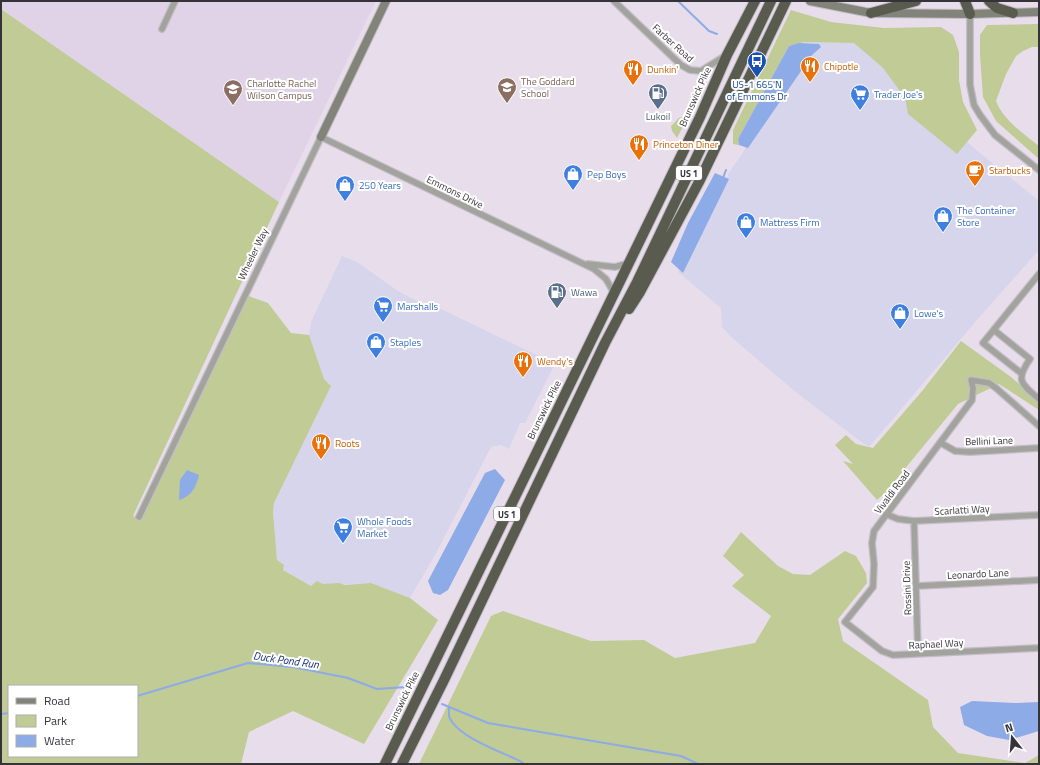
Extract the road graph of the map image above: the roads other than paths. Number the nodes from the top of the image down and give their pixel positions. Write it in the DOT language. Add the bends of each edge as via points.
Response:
graph roads {
  1 [pos="175,1"];
  2 [pos="386,1"];
  3 [pos="614,1"];
  4 [pos="755,1"];
  5 [pos="771,1"];
  6 [pos="786,1"];
  7 [pos="810,1"];
  8 [pos="916,1"];
  9 [pos="965,1"];
  10 [pos="974,1"];
  11 [pos="989,1"];
  12 [pos="1039,12"];
  13 [pos="871,13"];
  14 [pos="1013,13"];
  15 [pos="970,14"];
  16 [pos="162,28"];
  17 [pos="727,55"];
  18 [pos="321,137"];
  19 [pos="1039,170"];
  20 [pos="582,263"];
  21 [pos="630,263"];
  22 [pos="1039,274"];
  23 [pos="614,294"];
  24 [pos="994,330"];
  25 [pos="605,343"];
  26 [pos="1021,373"];
  27 [pos="1039,399"];
  28 [pos="1039,426"];
  29 [pos="941,443"];
  30 [pos="1039,448"];
  31 [pos="886,514"];
  32 [pos="1039,515"];
  33 [pos="139,517"];
  34 [pos="914,521"];
  35 [pos="1039,580"];
  36 [pos="917,586"];
  37 [pos="845,622"];
  38 [pos="1039,648"];
  39 [pos="918,653"];
  40 [pos="385,764"];
  41 [pos="402,764"];
  1 -- 16 [label="street"];
  2 -- 18 [label="street, Wheeler Way"];
  3 -- 17 [label="street, Farber Road" via="681,65 690,70 701,71"];
  4 -- 17 [label="highway, Brunswick Pike / US 1"];
  5 -- 25 [label="highway, US 1" via="637,282"];
  6 -- 25 [label="highway" via="668,242 640,292"];
  7 -- 13 [label="street"];
  8 -- 13 [label="highway"];
  9 -- 15 [label="highway"];
  10 -- 15 [label="highway"];
  11 -- 14 [label="highway" via="997,8"];
  12 -- 14 [label="street"];
  13 -- 15 [label="street"];
  14 -- 15 [label="street"];
  15 -- 19 [label="street" via="970,85 974,105 995,135"];
  17 -- 21 [label="highway, Brunswick Pike / US 1"];
  18 -- 20 [label="street, Emmons Drive"];
  18 -- 33 [label="street, Wheeler Way"];
  20 -- 21 [label="street, Emmons Drive" via="615,267"];
  20 -- 23 [label="street, Emmons Drive" via="606,279"];
  21 -- 23 [label="highway, Brunswick Pike / US 1"];
  22 -- 24 [label="street"];
  23 -- 40 [label="highway, Brunswick Pike / US 1"];
  24 -- 26 [label="street" via="1030,359"];
  24 -- 26 [label="street" via="983,343"];
  25 -- 41 [label="highway, US 1"];
  26 -- 27 [label="street" via="1026,388"];
  28 -- 29 [label="street, Vivaldi Road" via="989,383 971,380 972,400"];
  29 -- 30 [label="street, Bellini Lane" via="955,451 970,452"];
  29 -- 31 [label="street, Vivaldi Road"];
  31 -- 34 [label="street, Scarlatti Way"];
  31 -- 37 [label="street, Vivaldi Road" via="874,531 873,587"];
  32 -- 34 [label="street, Scarlatti Way"];
  34 -- 36 [label="street, Rossini Drive"];
  35 -- 36 [label="street, Leonardo Lane"];
  36 -- 39 [label="street, Rossini Drive"];
  37 -- 39 [label="street, Raphael Way" via="882,651 893,655"];
  38 -- 39 [label="street, Raphael Way"];
}
